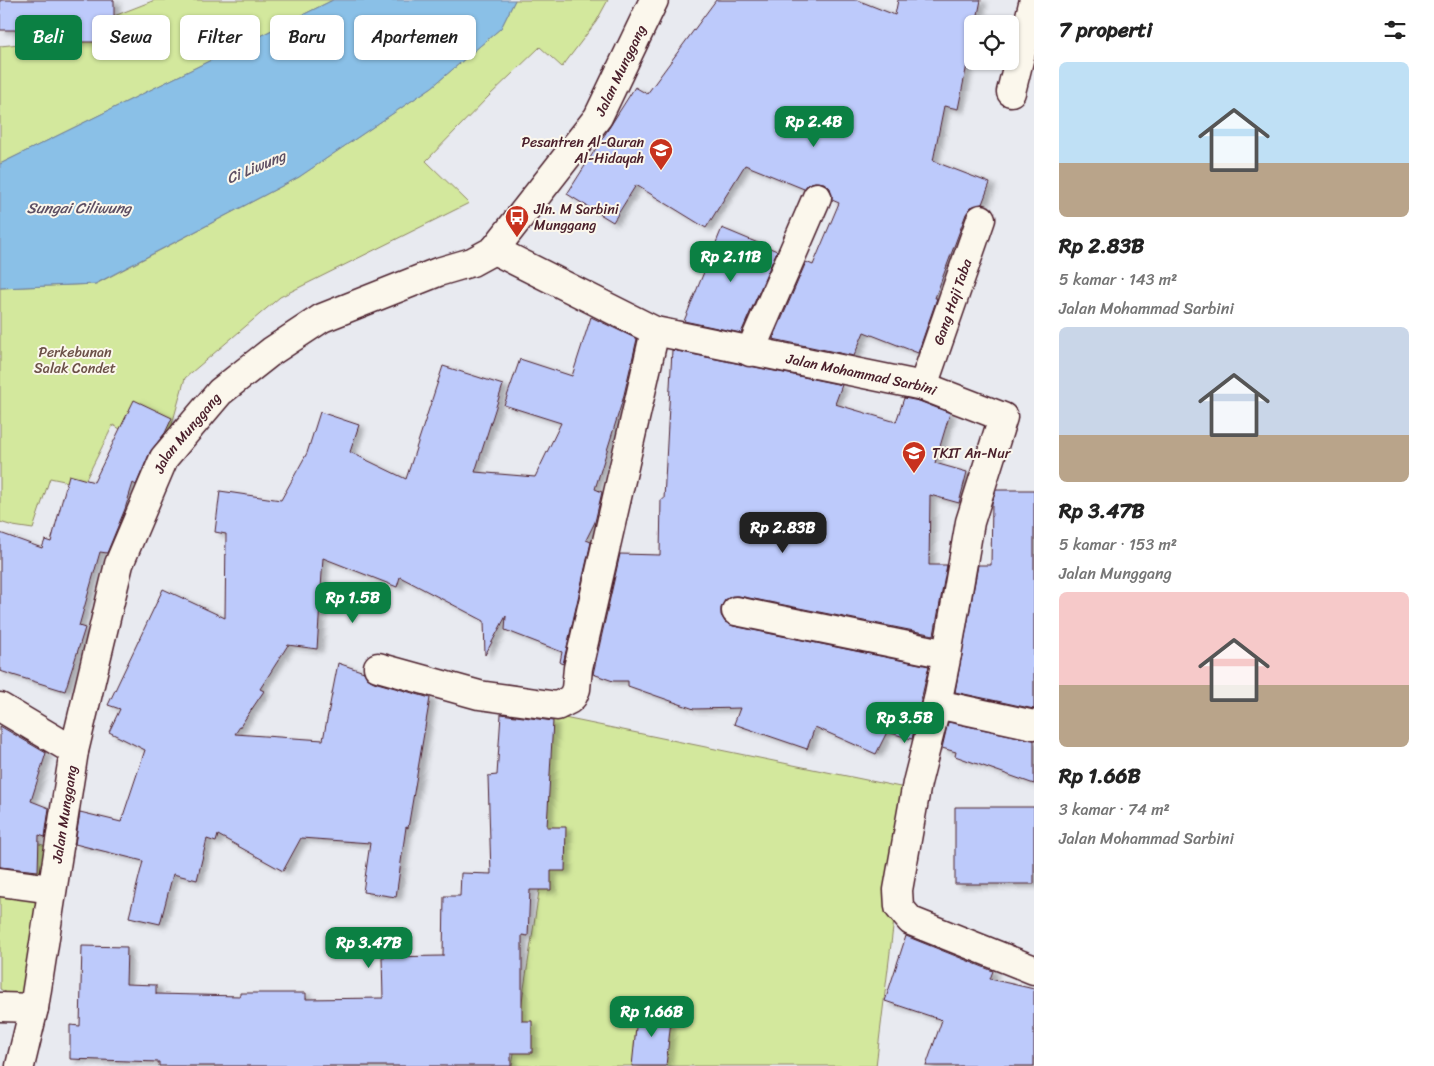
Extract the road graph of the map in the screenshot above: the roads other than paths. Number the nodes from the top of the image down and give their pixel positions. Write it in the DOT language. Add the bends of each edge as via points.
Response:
graph roads {
  1 [pos="654,0"];
  2 [pos="1034,0"];
  3 [pos="1011,92"];
  4 [pos="818,197"];
  5 [pos="981,219"];
  6 [pos="494,250"];
  7 [pos="655,331"];
  8 [pos="750,352"];
  9 [pos="923,386"];
  10 [pos="736,612"];
  11 [pos="947,654"];
  12 [pos="378,667"];
  13 [pos="937,704"];
  14 [pos="0,707"];
  15 [pos="1034,725"];
  16 [pos="74,751"];
  17 [pos="0,882"];
  18 [pos="52,889"];
  19 [pos="1034,970"];
  20 [pos="0,1007"];
  21 [pos="34,1008"];
  22 [pos="20,1066"];
  1 -- 6 [label="street, Jalan Munggang" via="598,118"];
  2 -- 3 [label="street"];
  4 -- 8 [label="street"];
  5 -- 9 [label="street, Gang Haji Taba"];
  6 -- 7 [label="street, Jalan Mohammad Sarbini"];
  6 -- 16 [label="street, Jalan Munggang" via="472,262 438,272 322,318 272,351 220,392 170,450 119,564"];
  7 -- 8 [label="street, Jalan Mohammad Sarbini"];
  7 -- 12 [label="street" via="573,696 556,706 479,696"];
  8 -- 9 [label="street, Jalan Mohammad Sarbini"];
  9 -- 11 [label="street, Jalan Mohammad Sarbini" via="1002,417 970,522"];
  10 -- 11 [label="street"];
  11 -- 13 [label="street, Jalan Mohammad Sarbini"];
  13 -- 15 [label="street"];
  13 -- 19 [label="street, Jalan Mohammad Sarbini" via="917,783 898,890 899,907 907,918 920,926"];
  14 -- 16 [label="street"];
  16 -- 18 [label="street, Jalan Munggang"];
  17 -- 18 [label="street"];
  18 -- 21 [label="street, Jalan Munggang"];
  20 -- 21 [label="street"];
  21 -- 22 [label="street, Jalan Munggang"];
}
